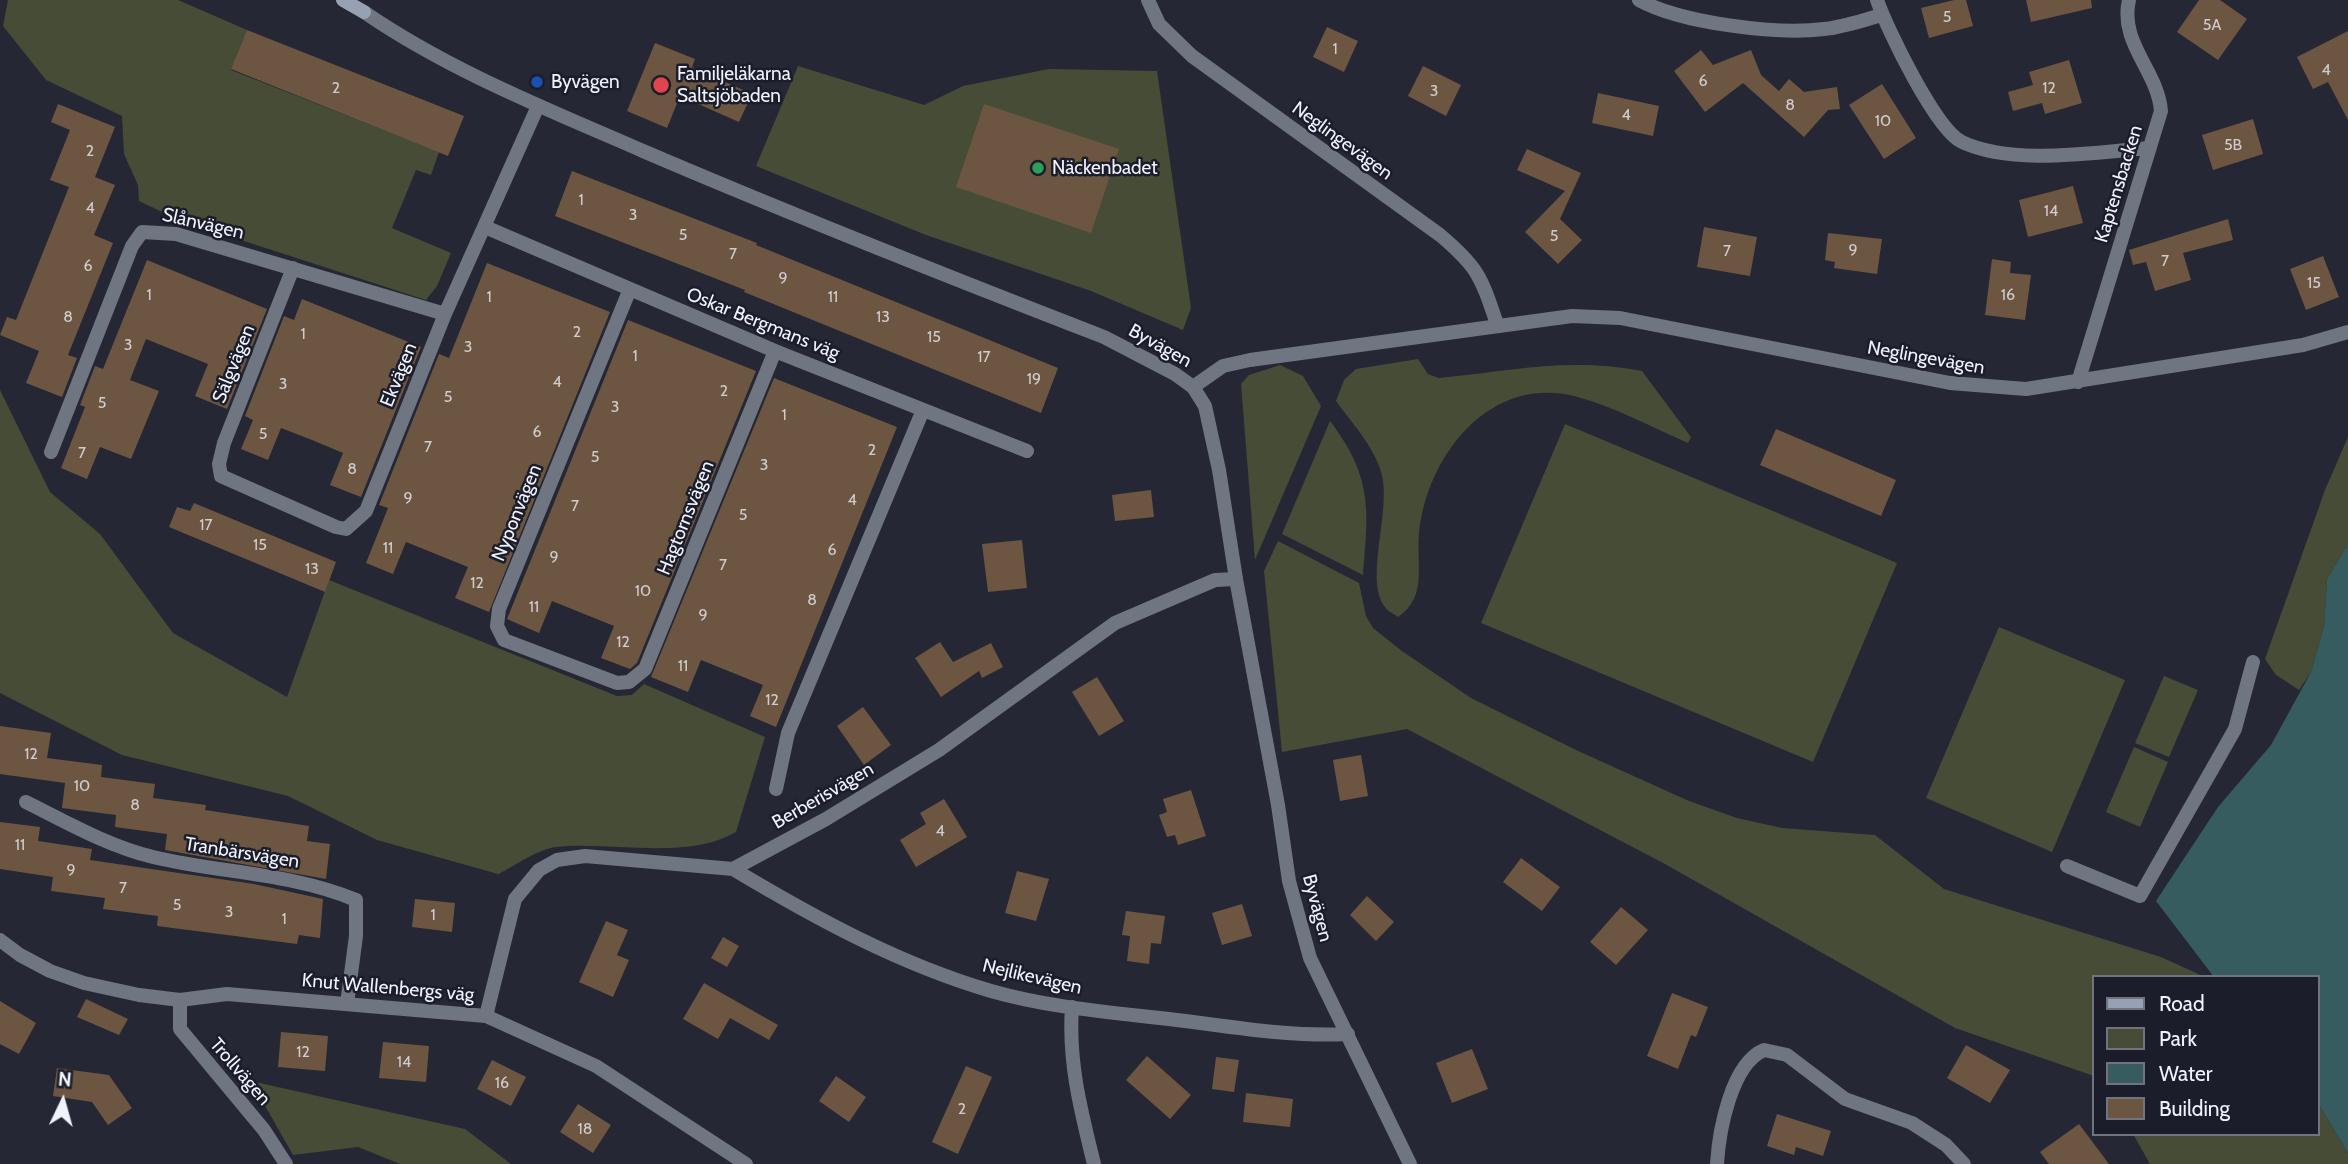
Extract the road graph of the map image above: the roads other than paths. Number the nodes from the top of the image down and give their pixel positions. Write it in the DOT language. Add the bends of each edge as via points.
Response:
graph roads {
  1 [pos="343,0"];
  2 [pos="1148,0"];
  3 [pos="1639,0"];
  4 [pos="1877,0"];
  5 [pos="2129,0"];
  6 [pos="360,6"];
  7 [pos="1882,15"];
  8 [pos="538,106"];
  9 [pos="2149,148"];
  10 [pos="485,227"];
  11 [pos="293,268"];
  12 [pos="630,289"];
  13 [pos="444,314"];
  14 [pos="1497,324"];
  15 [pos="2348,332"];
  16 [pos="775,351"];
  17 [pos="2078,382"];
  18 [pos="1193,387"];
  19 [pos="923,410"];
  20 [pos="1027,451"];
  21 [pos="51,453"];
  22 [pos="221,476"];
  23 [pos="1236,579"];
  24 [pos="2253,662"];
  25 [pos="617,683"];
  26 [pos="776,789"];
  27 [pos="26,802"];
  28 [pos="2067,866"];
  29 [pos="733,869"];
  30 [pos="0,940"];
  31 [pos="180,1000"];
  32 [pos="347,1004"];
  33 [pos="1072,1007"];
  34 [pos="486,1016"];
  35 [pos="1348,1034"];
  36 [pos="286,1164"];
  37 [pos="746,1164"];
  38 [pos="1094,1164"];
  39 [pos="1410,1164"];
  40 [pos="1717,1164"];
  41 [pos="1965,1164"];
  1 -- 6 [label="main road"];
  2 -- 14 [label="street, Neglingevägen" via="1159,24 1192,56 1469,260 1488,293"];
  3 -- 7 [label="street" via="1680,17 1791,30 1825,29"];
  4 -- 7 [label="street"];
  5 -- 9 [label="street, Kaptensbacken" via="2127,27 2160,101"];
  6 -- 8 [label="street, Byvägen" via="406,41"];
  7 -- 9 [label="street" via="1938,118 1961,142 2035,155"];
  8 -- 10 [label="street, Ekvägen"];
  8 -- 18 [label="street, Byvägen" via="839,235 1104,337"];
  9 -- 17 [label="street, Kaptensbacken"];
  10 -- 12 [label="street, Oskar Bergmans väg"];
  10 -- 13 [label="street, Ekvägen"];
  11 -- 13 [label="street, Slånvägen"];
  11 -- 21 [label="street, Slånvägen" via="176,234 142,232 132,246"];
  11 -- 22 [label="street, Sälgvägen" via="224,443"];
  12 -- 16 [label="street, Oskar Bergmans väg"];
  12 -- 25 [label="street, Nyponvägen" via="499,609 497,626 504,640"];
  13 -- 22 [label="street, Ekvägen" via="366,511 355,524 346,529 335,527"];
  14 -- 17 [label="street, Neglingevägen" via="1572,316 1620,318 1950,383 2026,389"];
  14 -- 18 [label="street, Neglingevägen" via="1250,360 1223,366"];
  15 -- 17 [label="street, Neglingevägen" via="2302,345"];
  16 -- 19 [label="street, Oskar Bergmans väg"];
  16 -- 25 [label="street, Hagtornsvägen" via="645,669 629,682"];
  18 -- 23 [label="street, Byvägen" via="1205,406 1213,438"];
  19 -- 20 [label="street, Oskar Bergmans väg"];
  19 -- 26 [label="street" via="788,733"];
  23 -- 29 [label="street, Berberisvägen" via="1215,580 1115,623 939,750"];
  23 -- 35 [label="street, Byvägen" via="1289,881 1310,958"];
  24 -- 28 [label="street" via="2235,729 2140,896"];
  27 -- 32 [label="street, Tranbärsvägen" via="88,833 150,856 322,885 356,900"];
  29 -- 33 [label="street, Nejlikevägen" via="821,921 889,952 991,991"];
  29 -- 34 [label="street" via="585,856 556,860 539,870 515,900"];
  30 -- 31 [label="street, Knut Wallenbergs väg" via="20,955 83,983"];
  31 -- 32 [label="street, Knut Wallenbergs väg" via="227,994"];
  31 -- 36 [label="street, Trollvägen" via="180,1029 264,1130"];
  32 -- 34 [label="street, Knut Wallenbergs väg"];
  33 -- 35 [label="street, Nejlikevägen" via="1307,1036"];
  33 -- 38 [label="street" via="1069,1041 1074,1084"];
  34 -- 37 [label="street, Knut Wallenbergs väg" via="596,1066"];
  35 -- 39 [label="street, Byvägen"];
  40 -- 41 [label="street" via="1724,1116 1748,1060 1764,1050 1787,1055 1845,1099 1912,1123"];
}
